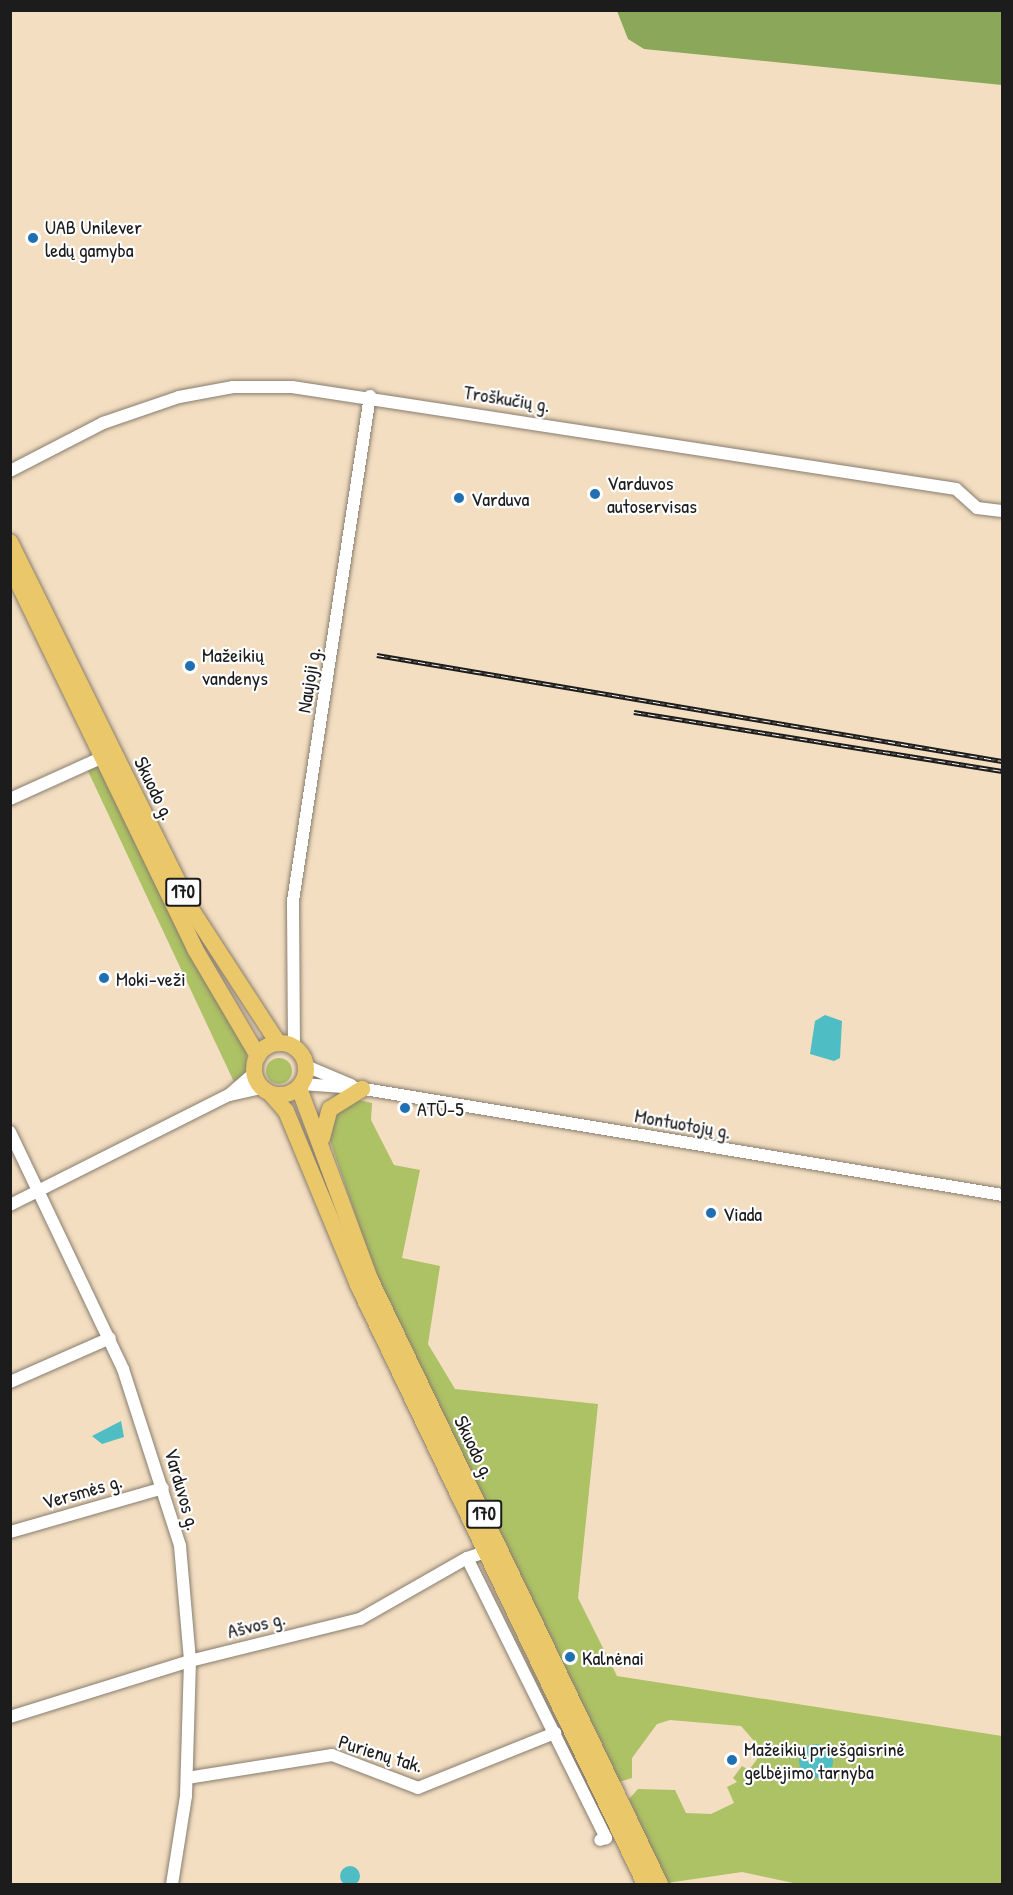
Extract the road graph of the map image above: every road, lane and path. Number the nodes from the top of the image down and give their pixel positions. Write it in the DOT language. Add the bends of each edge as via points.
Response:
graph roads {
  1 [pos="370,396"];
  2 [pos="10,471"];
  3 [pos="1002,511"];
  4 [pos="10,542"];
  5 [pos="10,566"];
  6 [pos="103,758"];
  7 [pos="10,799"];
  8 [pos="284,1045"];
  9 [pos="258,1056"];
  10 [pos="306,1066"];
  11 [pos="254,1072"];
  12 [pos="300,1086"];
  13 [pos="360,1089"];
  14 [pos="266,1091"];
  15 [pos="229,1095"];
  16 [pos="10,1132"];
  17 [pos="322,1138"];
  18 [pos="39,1191"];
  19 [pos="1002,1195"];
  20 [pos="10,1205"];
  21 [pos="110,1338"];
  22 [pos="10,1382"];
  23 [pos="163,1488"];
  24 [pos="10,1532"];
  25 [pos="494,1549"];
  26 [pos="467,1558"];
  27 [pos="190,1661"];
  28 [pos="10,1717"];
  29 [pos="555,1733"];
  30 [pos="187,1778"];
  31 [pos="600,1840"];
  32 [pos="172,1884"];
  33 [pos="645,1884"];
  34 [pos="660,1884"];
  1 -- 2 [label="street, Troškučių g." via="264,386 206,391 103,423"];
  1 -- 3 [label="street, Troškučių g." via="956,489 977,508"];
  1 -- 8 [label="street, Naujoji g." via="292,901 292,970"];
  4 -- 8 [label="main road, Skuodo g. / 170" via="202,929"];
  5 -- 6 [label="main road, Skuodo g. / 170"];
  6 -- 7 [label="street"];
  6 -- 9 [label="main road, Skuodo g. / 170" via="195,950"];
  8 -- 9 [label="main road"];
  8 -- 10 [label="main road"];
  9 -- 11 [label="main road"];
  10 -- 12 [label="main road"];
  10 -- 13 [label="street, Montuotojų g."];
  11 -- 14 [label="main road"];
  11 -- 15 [label="street"];
  12 -- 13 [label="street, Montuotojų g."];
  12 -- 14 [label="main road"];
  12 -- 17 [label="main road, Skuodo g. / 170"];
  13 -- 17 [label="main road" via="330,1109"];
  13 -- 19 [label="street, Montuotojų g."];
  14 -- 15 [label="street"];
  14 -- 25 [label="main road, Skuodo g. / 170" via="286,1111 358,1285"];
  15 -- 18 [label="street"];
  16 -- 18 [label="street, Varduvos g."];
  17 -- 25 [label="main road, Skuodo g. / 170" via="370,1279"];
  18 -- 20 [label="street"];
  18 -- 21 [label="street, Varduvos g."];
  21 -- 22 [label="street"];
  21 -- 23 [label="street, Varduvos g."];
  23 -- 24 [label="street, Versmės g."];
  23 -- 27 [label="street, Varduvos g." via="180,1546"];
  25 -- 26 [label="street, Ašvos g."];
  25 -- 33 [label="main road, Skuodo g. / 170"];
  25 -- 34 [label="main road, Skuodo g. / 170"];
  26 -- 27 [label="street, Ašvos g." via="360,1619"];
  26 -- 29 [label="street"];
  27 -- 28 [label="street, Ašvos g."];
  27 -- 30 [label="street, Varduvos g."];
  29 -- 30 [label="street, Purienų tak." via="418,1788 332,1755"];
  29 -- 31 [label="street" via="606,1838"];
  30 -- 32 [label="street, Varduvos g."];
}
